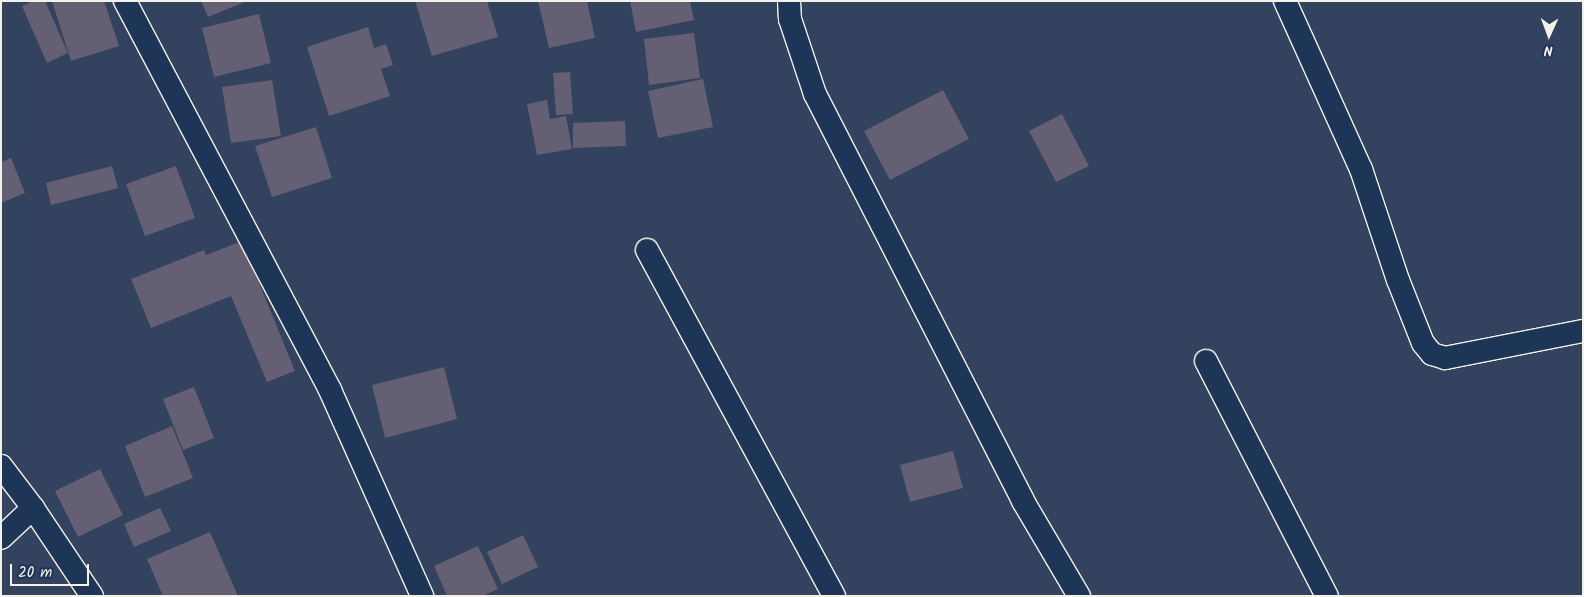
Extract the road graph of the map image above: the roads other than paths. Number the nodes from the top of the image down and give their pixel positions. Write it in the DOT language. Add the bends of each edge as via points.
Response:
graph roads {
  1 [pos="125,1"];
  2 [pos="789,1"];
  3 [pos="1285,1"];
  4 [pos="647,250"];
  5 [pos="1583,331"];
  6 [pos="1206,361"];
  7 [pos="1,466"];
  8 [pos="34,508"];
  9 [pos="1,538"];
  10 [pos="92,596"];
  11 [pos="422,596"];
  12 [pos="834,596"];
  13 [pos="1079,596"];
  14 [pos="1327,596"];
  1 -- 11 [label="street" via="330,390"];
  2 -- 13 [label="street" via="790,19 815,94 1018,492"];
  3 -- 5 [label="street" via="1361,169 1398,280 1423,343 1432,354 1445,358"];
  4 -- 12 [label="street"];
  6 -- 14 [label="street"];
  7 -- 8 [label="street"];
  8 -- 9 [label="street"];
  8 -- 10 [label="street"];
}
